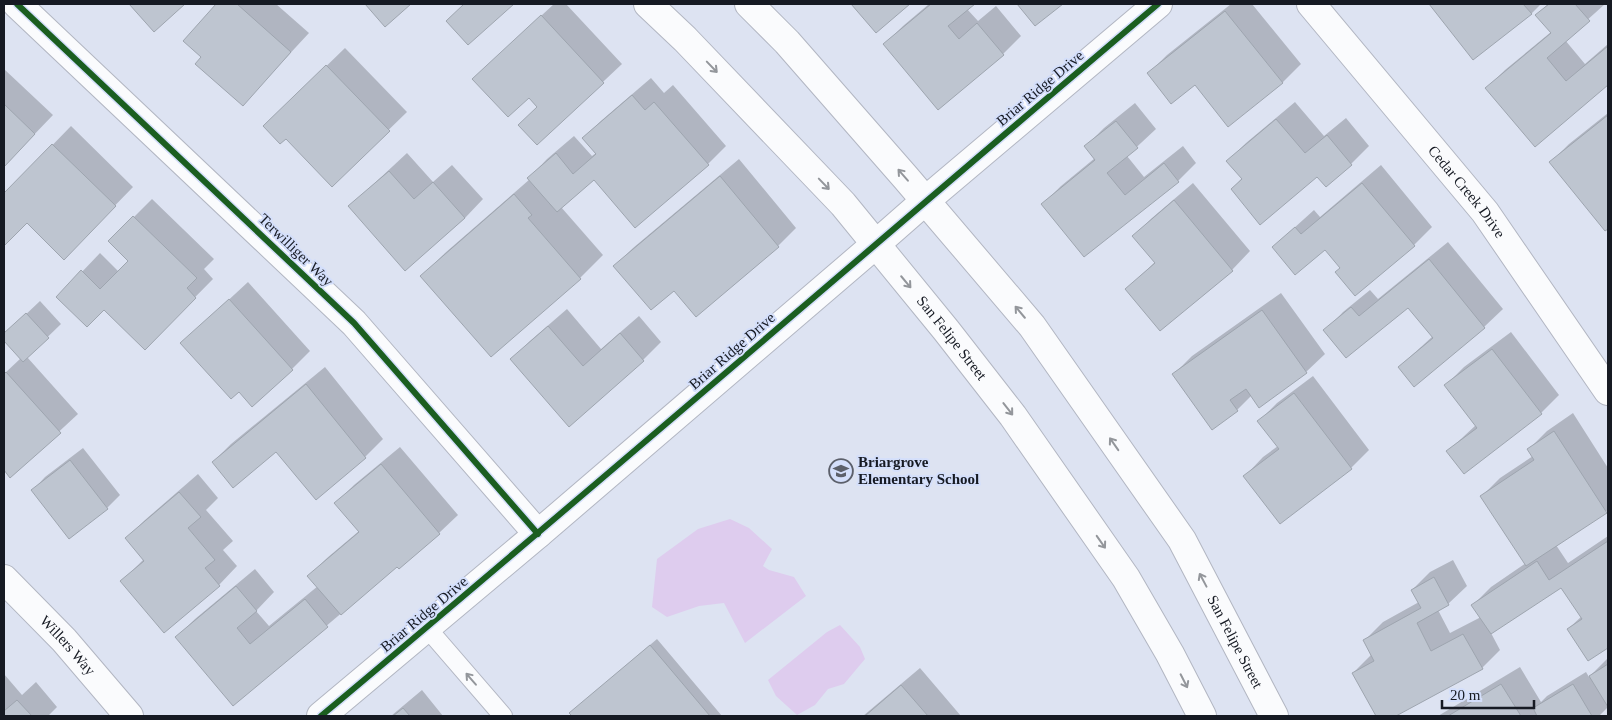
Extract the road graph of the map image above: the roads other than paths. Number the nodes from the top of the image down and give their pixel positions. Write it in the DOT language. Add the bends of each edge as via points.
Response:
graph roads {
  1 [pos="17,4"];
  2 [pos="648,4"];
  3 [pos="750,4"];
  4 [pos="1158,4"];
  5 [pos="1311,4"];
  6 [pos="925,201"];
  7 [pos="876,244"];
  8 [pos="1608,391"];
  9 [pos="538,534"];
  10 [pos="4,579"];
  11 [pos="427,628"];
  12 [pos="129,716"];
  13 [pos="321,716"];
  14 [pos="503,716"];
  15 [pos="1202,716"];
  16 [pos="1274,716"];
  1 -- 9 [label="street, Terwilliger Way" via="354,323"];
  2 -- 7 [label="street, San Felipe Street, one-way" via="843,204"];
  6 -- 3 [label="street, San Felipe Street, one-way"];
  4 -- 6 [label="street, Briar Ridge Drive"];
  5 -- 8 [label="street, Cedar Creek Drive" via="1485,212"];
  6 -- 7 [label="street, Briar Ridge Drive"];
  16 -- 6 [label="street, San Felipe Street, one-way" via="1182,540 1032,326"];
  7 -- 9 [label="street, Briar Ridge Drive"];
  7 -- 15 [label="street, San Felipe Street, one-way" via="1013,416 1126,578"];
  9 -- 11 [label="street, Briar Ridge Drive"];
  10 -- 12 [label="street, Willers Way" via="64,640"];
  11 -- 13 [label="street, Briar Ridge Drive"];
  14 -- 11 [label="lane, one-way"];
}
